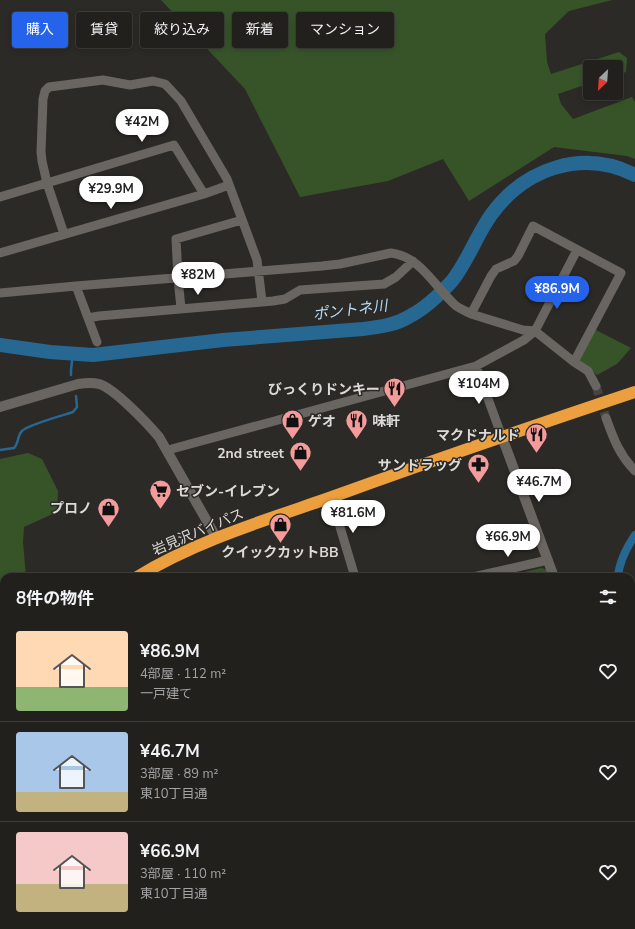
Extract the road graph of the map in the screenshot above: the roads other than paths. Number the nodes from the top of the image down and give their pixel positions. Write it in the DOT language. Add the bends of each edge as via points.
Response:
graph roads {
  1 [pos="48,183"];
  2 [pos="229,185"];
  3 [pos="204,194"];
  4 [pos="0,197"];
  5 [pos="242,220"];
  6 [pos="64,234"];
  7 [pos="577,250"];
  8 [pos="0,253"];
  9 [pos="413,261"];
  10 [pos="259,270"];
  11 [pos="178,278"];
  12 [pos="76,286"];
  13 [pos="0,293"];
  14 [pos="262,301"];
  15 [pos="181,308"];
  16 [pos="471,314"];
  17 [pos="88,318"];
  18 [pos="535,331"];
  19 [pos="97,342"];
  20 [pos="574,362"];
  21 [pos="476,366"];
  22 [pos="596,386"];
  23 [pos="635,392"];
  24 [pos="0,407"];
  25 [pos="606,418"];
  26 [pos="502,437"];
  27 [pos="168,450"];
  28 [pos="635,471"];
  29 [pos="331,497"];
  30 [pos="216,537"];
  31 [pos="548,560"];
  32 [pos="143,573"];
  33 [pos="355,573"];
  34 [pos="491,573"];
  35 [pos="553,573"];
  1 -- 2 [label="street" via="41,152 45,91 49,87 103,80 130,85 153,81 165,84 180,101"];
  1 -- 3 [label="street" via="174,145"];
  1 -- 4 [label="street"];
  1 -- 6 [label="street"];
  2 -- 3 [label="street"];
  2 -- 5 [label="street"];
  3 -- 6 [label="street"];
  5 -- 10 [label="street"];
  5 -- 11 [label="street" via="176,239"];
  6 -- 8 [label="street"];
  7 -- 16 [label="street" via="533,226 514,261 496,269 491,276"];
  7 -- 18 [label="street"];
  7 -- 20 [label="street" via="621,273"];
  9 -- 10 [label="street" via="391,253 340,264"];
  9 -- 14 [label="street" via="384,284 300,290 285,299"];
  9 -- 16 [label="street" via="450,300"];
  10 -- 11 [label="street"];
  10 -- 14 [label="street"];
  11 -- 12 [label="street"];
  11 -- 15 [label="street"];
  12 -- 13 [label="street"];
  12 -- 17 [label="street"];
  14 -- 15 [label="street"];
  15 -- 17 [label="street"];
  16 -- 18 [label="street" via="523,330"];
  17 -- 19 [label="street"];
  18 -- 20 [label="street"];
  18 -- 21 [label="street" via="524,340"];
  20 -- 22 [label="street" via="588,371"];
  21 -- 26 [label="street"];
  21 -- 27 [label="street"];
  23 -- 26 [label="highway, 岩見沢バイパス"];
  24 -- 27 [label="street" via="78,384 98,383 110,389 139,416"];
  25 -- 28 [label="street" via="621,455"];
  26 -- 29 [label="highway, 岩見沢バイパス"];
  26 -- 31 [label="street"];
  27 -- 30 [label="street"];
  29 -- 30 [label="highway, 岩見沢バイパス"];
  29 -- 33 [label="street"];
  30 -- 32 [label="highway, 岩見沢バイパス"];
  31 -- 34 [label="street"];
  31 -- 35 [label="street"];
}
